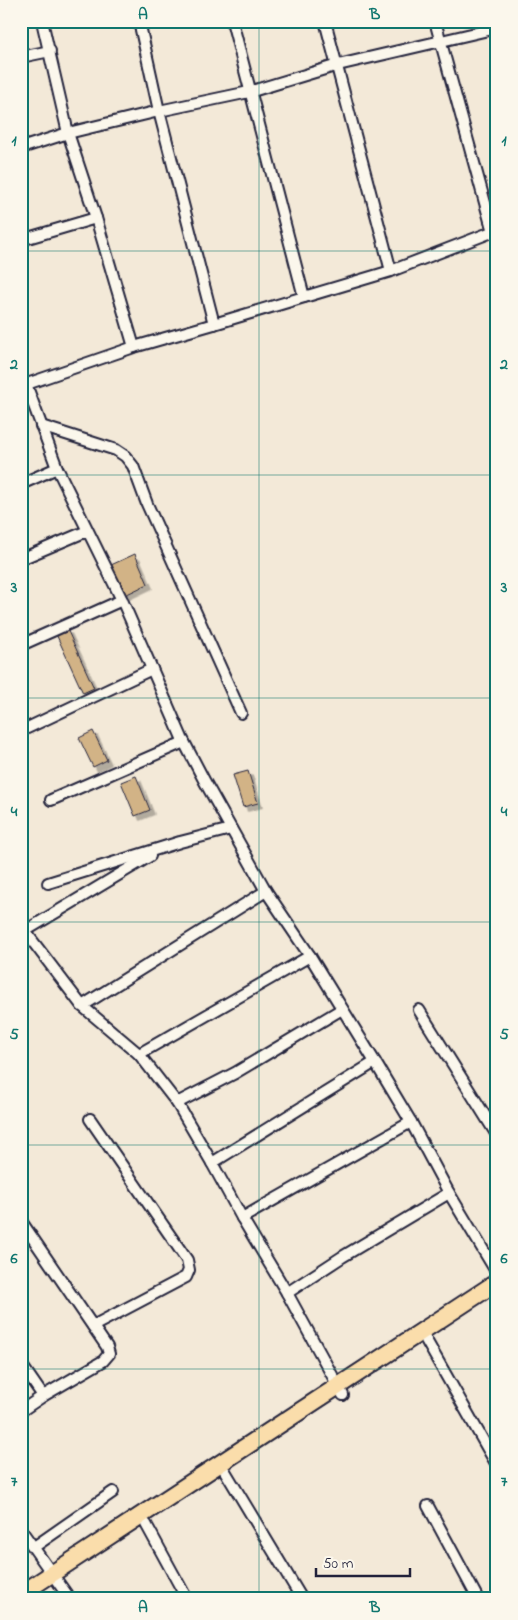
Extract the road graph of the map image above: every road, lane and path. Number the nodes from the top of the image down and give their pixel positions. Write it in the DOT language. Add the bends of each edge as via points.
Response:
graph roads {
  1 [pos="42,21"];
  2 [pos="139,21"];
  3 [pos="232,21"];
  4 [pos="325,21"];
  5 [pos="435,21"];
  6 [pos="497,28"];
  7 [pos="441,42"];
  8 [pos="50,51"];
  9 [pos="21,57"];
  10 [pos="338,65"];
  11 [pos="249,92"];
  12 [pos="159,110"];
  13 [pos="68,133"];
  14 [pos="21,148"];
  15 [pos="96,218"];
  16 [pos="495,231"];
  17 [pos="21,240"];
  18 [pos="391,271"];
  19 [pos="304,297"];
  20 [pos="214,324"];
  21 [pos="134,347"];
  22 [pos="24,385"];
  23 [pos="41,426"];
  24 [pos="57,468"];
  25 [pos="21,484"];
  26 [pos="87,531"];
  27 [pos="21,559"];
  28 [pos="122,600"];
  29 [pos="21,645"];
  30 [pos="152,669"];
  31 [pos="241,713"];
  32 [pos="21,731"];
  33 [pos="184,742"];
  34 [pos="51,800"];
  35 [pos="231,829"];
  36 [pos="166,847"];
  37 [pos="48,883"];
  38 [pos="266,891"];
  39 [pos="23,929"];
  40 [pos="310,956"];
  41 [pos="82,1006"];
  42 [pos="342,1009"];
  43 [pos="419,1010"];
  44 [pos="138,1054"];
  45 [pos="374,1062"];
  46 [pos="177,1103"];
  47 [pos="90,1120"];
  48 [pos="410,1122"];
  49 [pos="497,1135"];
  50 [pos="212,1163"];
  51 [pos="449,1192"];
  52 [pos="242,1218"];
  53 [pos="21,1221"];
  54 [pos="497,1273"];
  55 [pos="497,1282"];
  56 [pos="287,1293"];
  57 [pos="497,1293"];
  58 [pos="93,1326"];
  59 [pos="426,1340"];
  60 [pos="21,1364"];
  61 [pos="340,1391"];
  62 [pos="43,1396"];
  63 [pos="21,1411"];
  64 [pos="299,1418"];
  65 [pos="497,1465"];
  66 [pos="225,1471"];
  67 [pos="114,1492"];
  68 [pos="428,1506"];
  69 [pos="146,1524"];
  70 [pos="21,1530"];
  71 [pos="34,1547"];
  72 [pos="57,1578"];
  73 [pos="21,1594"];
  74 [pos="35,1599"];
  75 [pos="70,1599"];
  76 [pos="187,1599"];
  77 [pos="302,1599"];
  78 [pos="478,1599"];
  1 -- 8 [label="street"];
  2 -- 12 [label="street"];
  3 -- 11 [label="street"];
  4 -- 10 [label="street"];
  5 -- 7 [label="street"];
  6 -- 7 [label="street"];
  7 -- 10 [label="street"];
  7 -- 16 [label="street"];
  8 -- 9 [label="street"];
  8 -- 13 [label="street"];
  10 -- 11 [label="street"];
  10 -- 18 [label="street"];
  11 -- 12 [label="street"];
  11 -- 19 [label="street"];
  12 -- 13 [label="street"];
  12 -- 20 [label="street"];
  13 -- 14 [label="street"];
  13 -- 15 [label="street"];
  15 -- 17 [label="street"];
  15 -- 21 [label="street"];
  16 -- 18 [label="street"];
  18 -- 19 [label="street"];
  19 -- 20 [label="street"];
  20 -- 21 [label="street"];
  21 -- 22 [label="street"];
  22 -- 23 [label="street"];
  23 -- 24 [label="street"];
  23 -- 31 [label="street" via="116,450 132,466"];
  24 -- 25 [label="street"];
  24 -- 26 [label="street"];
  26 -- 27 [label="street"];
  26 -- 28 [label="street"];
  28 -- 29 [label="street"];
  28 -- 30 [label="street"];
  30 -- 32 [label="street"];
  30 -- 33 [label="street"];
  33 -- 34 [label="street"];
  33 -- 35 [label="street"];
  35 -- 36 [label="street"];
  35 -- 38 [label="street"];
  36 -- 37 [label="street"];
  36 -- 39 [label="street"];
  38 -- 40 [label="street"];
  38 -- 41 [label="street"];
  39 -- 41 [label="street"];
  40 -- 42 [label="street"];
  40 -- 44 [label="street"];
  41 -- 44 [label="street"];
  42 -- 45 [label="street"];
  42 -- 46 [label="street" via="235,1073"];
  43 -- 49 [label="street"];
  44 -- 46 [label="street"];
  45 -- 48 [label="street"];
  45 -- 50 [label="street"];
  46 -- 50 [label="street"];
  47 -- 58 [label="street" via="186,1260 189,1270 186,1277"];
  48 -- 51 [label="street"];
  48 -- 52 [label="street"];
  50 -- 52 [label="street"];
  51 -- 54 [label="street"];
  51 -- 56 [label="street"];
  52 -- 56 [label="street"];
  53 -- 58 [label="street"];
  55 -- 61 [label="main road"];
  56 -- 61 [label="street"];
  57 -- 59 [label="main road"];
  58 -- 62 [label="street" via="109,1354 103,1361"];
  59 -- 61 [label="main road"];
  59 -- 65 [label="street"];
  60 -- 62 [label="street"];
  61 -- 64 [label="main road"];
  62 -- 63 [label="street"];
  64 -- 66 [label="main road"];
  64 -- 72 [label="main road"];
  66 -- 69 [label="main road"];
  66 -- 77 [label="street"];
  67 -- 71 [label="street"];
  68 -- 78 [label="street"];
  69 -- 72 [label="main road"];
  69 -- 76 [label="street"];
  70 -- 71 [label="street"];
  71 -- 72 [label="street"];
  72 -- 73 [label="main road"];
  72 -- 74 [label="main road"];
  72 -- 75 [label="street"];
}
